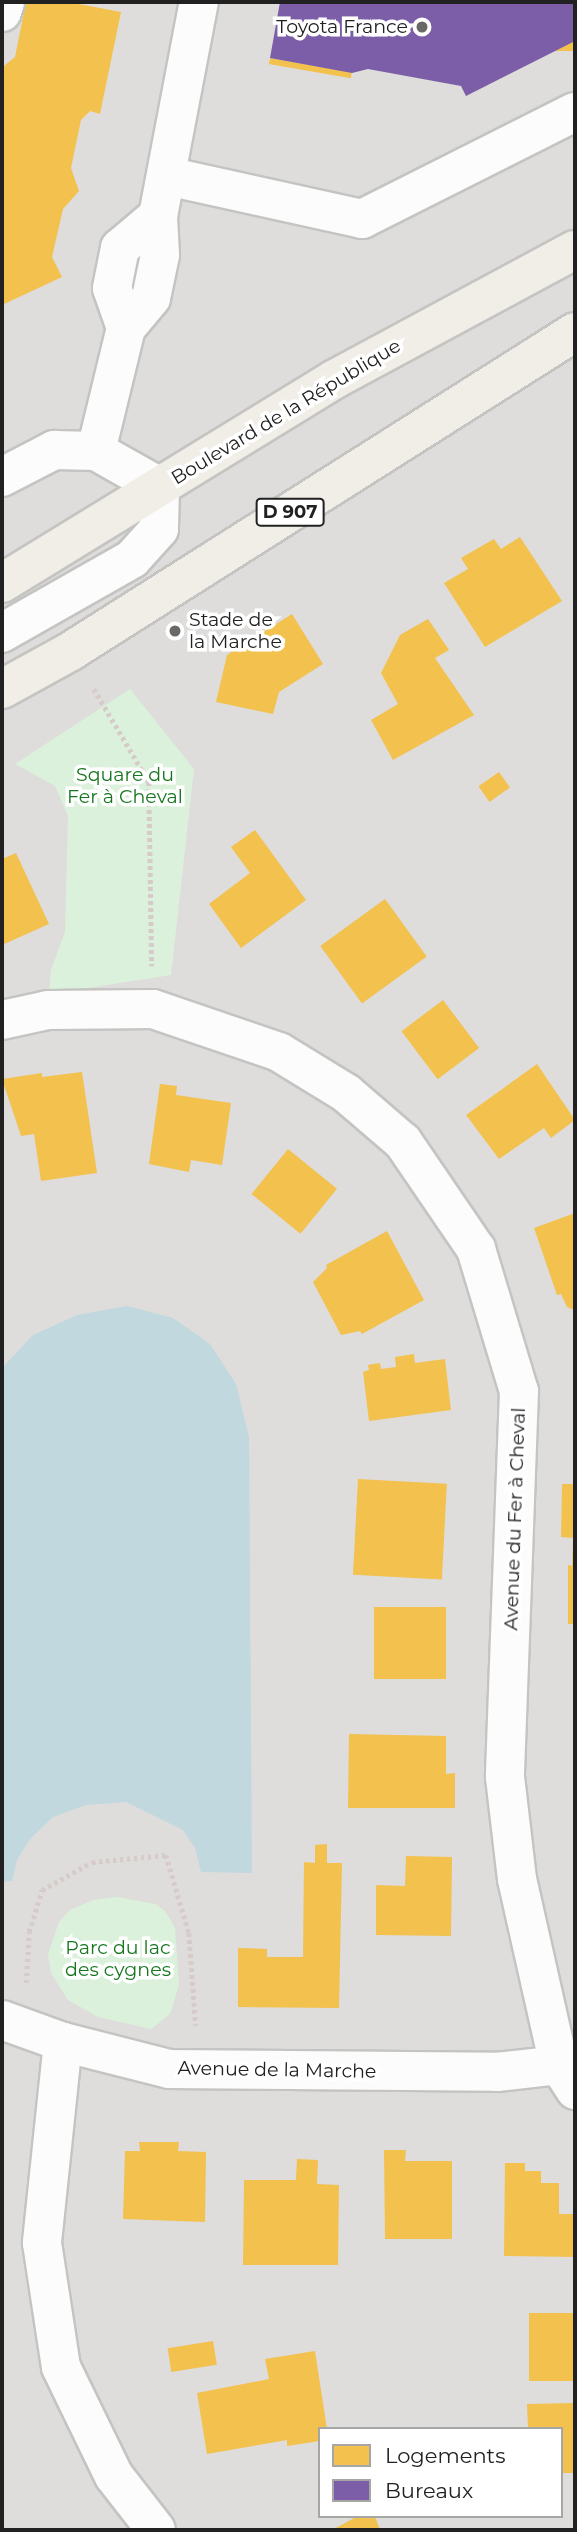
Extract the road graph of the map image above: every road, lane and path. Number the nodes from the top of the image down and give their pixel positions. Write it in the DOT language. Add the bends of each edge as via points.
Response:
graph roads {
  1 [pos="5,2"];
  2 [pos="199,2"];
  3 [pos="2,12"];
  4 [pos="575,112"];
  5 [pos="167,177"];
  6 [pos="575,250"];
  7 [pos="575,332"];
  8 [pos="96,451"];
  9 [pos="2,477"];
  10 [pos="160,487"];
  11 [pos="2,583"];
  12 [pos="2,633"];
  13 [pos="71,651"];
  14 [pos="2,689"];
  15 [pos="153,1009"];
  16 [pos="2,1020"];
  17 [pos="13,2024"];
  18 [pos="63,2042"];
  19 [pos="199,2069"];
  20 [pos="567,2078"];
  21 [pos="156,2530"];
  1 -- 3 [label="street"];
  2 -- 5 [label="street"];
  4 -- 5 [label="street" via="362,219"];
  5 -- 8 [label="street" via="158,216 160,255 151,298 126,328"];
  6 -- 10 [label="main road, Boulevard de la République" via="335,379"];
  7 -- 13 [label="main road, D 907"];
  8 -- 9 [label="street" via="54,450"];
  8 -- 10 [label="street"];
  10 -- 11 [label="main road, Boulevard de la République"];
  10 -- 12 [label="street" via="159,529 132,559"];
  13 -- 14 [label="main road, D 907"];
  13 -- 15 [label="path" via="149,782"];
  15 -- 16 [label="street, Avenue du Fer à Cheval" via="48,1010"];
  15 -- 20 [label="street, Avenue du Fer à Cheval" via="279,1052 346,1093 403,1142 476,1248 519,1391 505,1777 517,1879"];
  17 -- 18 [label="street, Avenue de la Marche"];
  17 -- 19 [label="path" via="29,1931 42,1890 92,1862 166,1855 189,1933"];
  18 -- 19 [label="street, Avenue de la Marche" via="169,2069"];
  18 -- 21 [label="street" via="41,2243 61,2367 114,2476"];
  19 -- 20 [label="street, Avenue de la Marche" via="497,2072"];
}
